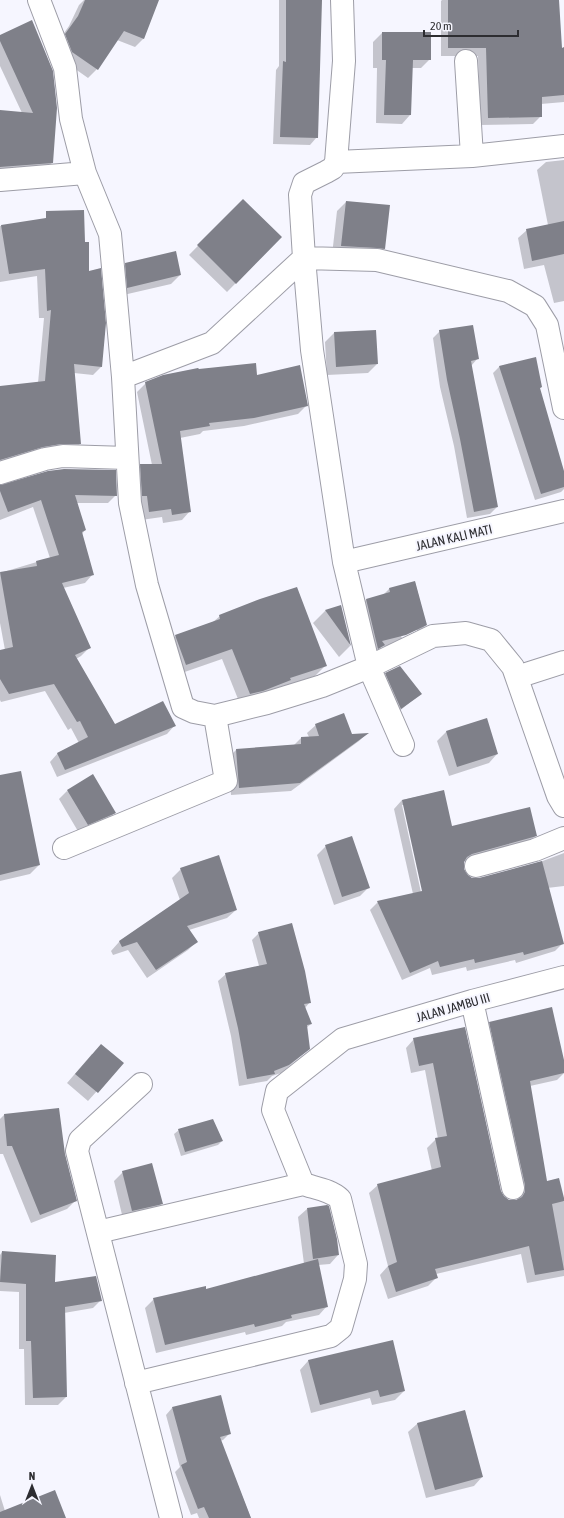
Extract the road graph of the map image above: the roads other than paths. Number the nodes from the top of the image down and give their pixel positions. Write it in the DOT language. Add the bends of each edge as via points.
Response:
graph roads {
  1 [pos="38,0"];
  2 [pos="342,0"];
  3 [pos="466,61"];
  4 [pos="564,146"];
  5 [pos="472,156"];
  6 [pos="336,162"];
  7 [pos="85,173"];
  8 [pos="0,180"];
  9 [pos="304,258"];
  10 [pos="123,377"];
  11 [pos="564,408"];
  12 [pos="127,458"];
  13 [pos="0,473"];
  14 [pos="564,512"];
  15 [pos="344,562"];
  16 [pos="564,662"];
  17 [pos="369,668"];
  18 [pos="516,677"];
  19 [pos="215,716"];
  20 [pos="403,745"];
  21 [pos="564,806"];
  22 [pos="564,838"];
  23 [pos="64,848"];
  24 [pos="476,866"];
  25 [pos="564,977"];
  26 [pos="472,1001"];
  27 [pos="141,1084"];
  28 [pos="303,1184"];
  29 [pos="513,1188"];
  30 [pos="98,1232"];
  31 [pos="136,1383"];
  32 [pos="171,1518"];
  1 -- 7 [label="street" via="65,68 71,119"];
  2 -- 6 [label="street" via="344,61"];
  3 -- 5 [label="street"];
  4 -- 5 [label="street"];
  5 -- 6 [label="street"];
  6 -- 9 [label="street" via="333,168 304,183 301,189"];
  7 -- 8 [label="street"];
  7 -- 10 [label="street" via="110,234"];
  9 -- 10 [label="street" via="212,343"];
  9 -- 11 [label="street" via="377,260 508,291 535,306 547,325"];
  9 -- 15 [label="street" via="312,350"];
  10 -- 12 [label="street"];
  12 -- 13 [label="street" via="63,456"];
  12 -- 19 [label="street" via="130,503 146,585 183,707"];
  14 -- 15 [label="street, JALAN KALI MATI"];
  15 -- 17 [label="street"];
  16 -- 18 [label="street"];
  17 -- 18 [label="street" via="433,636 466,633 491,640 513,668"];
  17 -- 19 [label="street" via="267,703"];
  17 -- 20 [label="street"];
  18 -- 21 [label="street" via="558,796"];
  19 -- 23 [label="street" via="226,781"];
  22 -- 24 [label="street" via="535,850"];
  25 -- 26 [label="street, JALAN JAMBU III"];
  26 -- 28 [label="street, JALAN JAMBU III" via="344,1039 277,1091 274,1110"];
  26 -- 29 [label="street"];
  27 -- 30 [label="street" via="80,1140 77,1151"];
  28 -- 30 [label="street"];
  28 -- 31 [label="street" via="336,1195 340,1199 356,1264 355,1279 341,1328 331,1336"];
  30 -- 31 [label="street"];
  31 -- 32 [label="street"];
}
